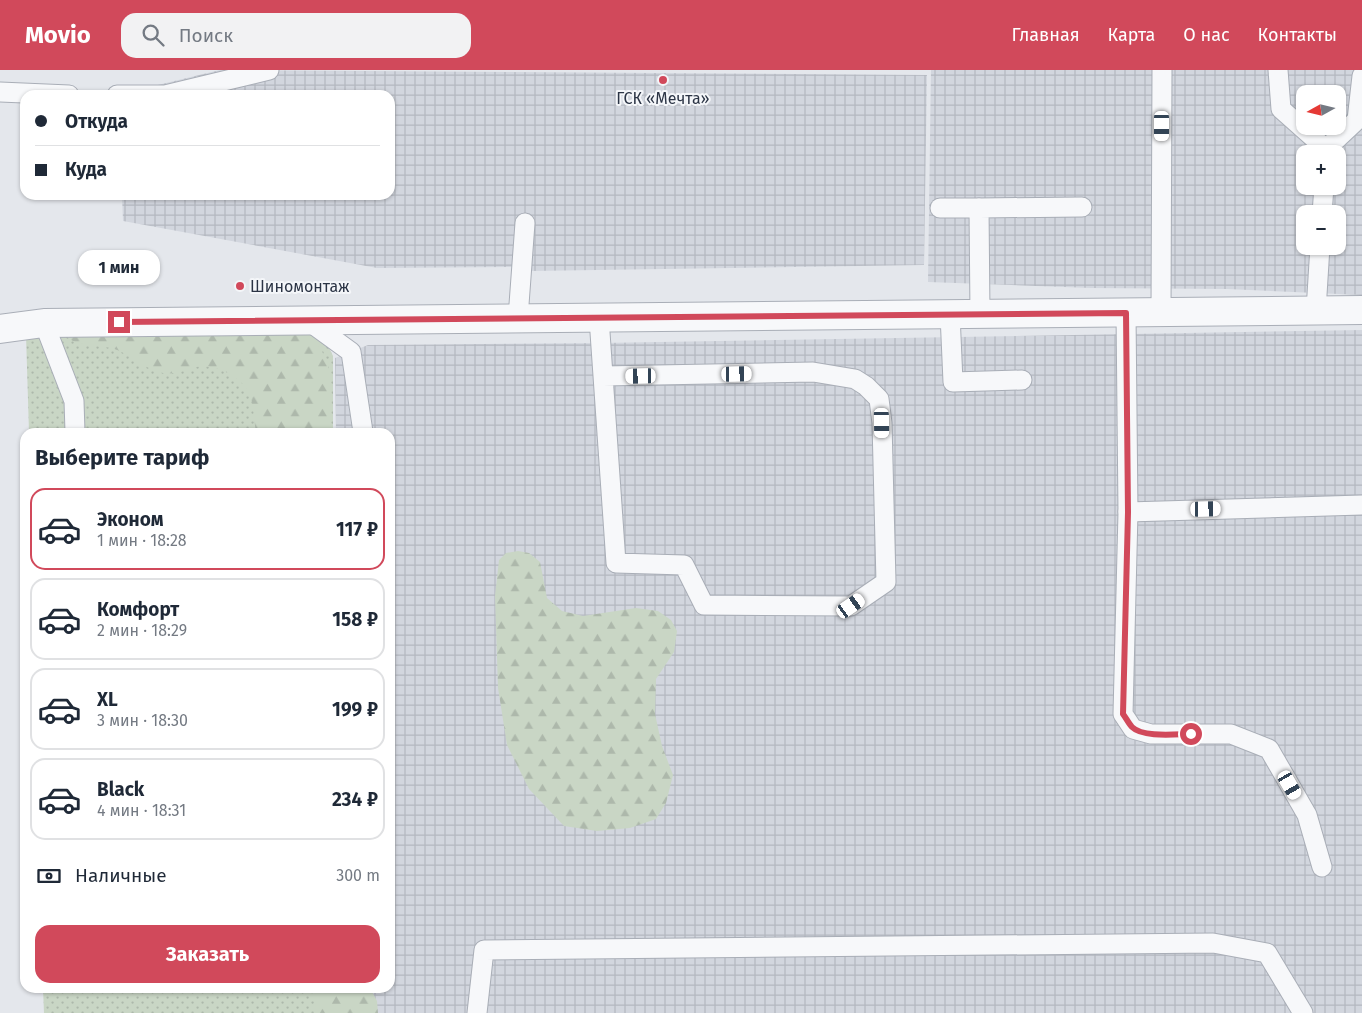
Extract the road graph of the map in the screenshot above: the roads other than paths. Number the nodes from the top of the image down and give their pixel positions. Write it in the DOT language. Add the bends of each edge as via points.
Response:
graph roads {
  1 [pos="269,70"];
  2 [pos="1162,70"];
  3 [pos="1278,70"];
  4 [pos="1362,76"];
  5 [pos="187,90"];
  6 [pos="0,92"];
  7 [pos="20,93"];
  8 [pos="1318,145"];
  9 [pos="1333,145"];
  10 [pos="1082,207"];
  11 [pos="940,208"];
  12 [pos="979,208"];
  13 [pos="525,223"];
  14 [pos="1319,255"];
  15 [pos="1362,310"];
  16 [pos="1316,311"];
  17 [pos="1161,312"];
  18 [pos="1126,313"];
  19 [pos="950,314"];
  20 [pos="980,314"];
  21 [pos="518,318"];
  22 [pos="599,318"];
  23 [pos="307,320"];
  24 [pos="44,323"];
  25 [pos="0,329"];
  26 [pos="603,376"];
  27 [pos="1022,380"];
  28 [pos="75,428"];
  29 [pos="363,428"];
  30 [pos="1362,505"];
  31 [pos="1128,512"];
  32 [pos="1322,867"];
  33 [pos="477,1013"];
  34 [pos="1303,1013"];
  1 -- 5 [label="lane"];
  2 -- 17 [label="lane"];
  3 -- 8 [label="lane" via="1281,110"];
  4 -- 9 [label="lane" via="1357,120"];
  6 -- 7 [label="lane"];
  10 -- 12 [label="lane"];
  11 -- 12 [label="lane"];
  12 -- 20 [label="lane"];
  13 -- 21 [label="lane"];
  14 -- 16 [label="lane"];
  15 -- 16 [label="street"];
  16 -- 17 [label="street"];
  17 -- 18 [label="street"];
  18 -- 20 [label="street"];
  18 -- 31 [label="lane"];
  19 -- 20 [label="street"];
  19 -- 22 [label="street"];
  19 -- 27 [label="lane" via="952,382"];
  21 -- 22 [label="street"];
  21 -- 23 [label="street"];
  22 -- 26 [label="lane"];
  23 -- 24 [label="street"];
  23 -- 29 [label="lane" via="351,352"];
  24 -- 25 [label="street"];
  24 -- 28 [label="lane" via="74,401"];
  26 -- 26 [label="lane" via="616,563 684,565 704,605 851,606 886,582 882,423 879,399 866,386 855,379 813,372"];
  30 -- 31 [label="lane"];
  31 -- 32 [label="lane" via="1123,714 1133,728 1151,734 1231,734 1269,749 1308,815"];
  33 -- 34 [label="lane" via="484,950 1213,943 1266,953"];
}
